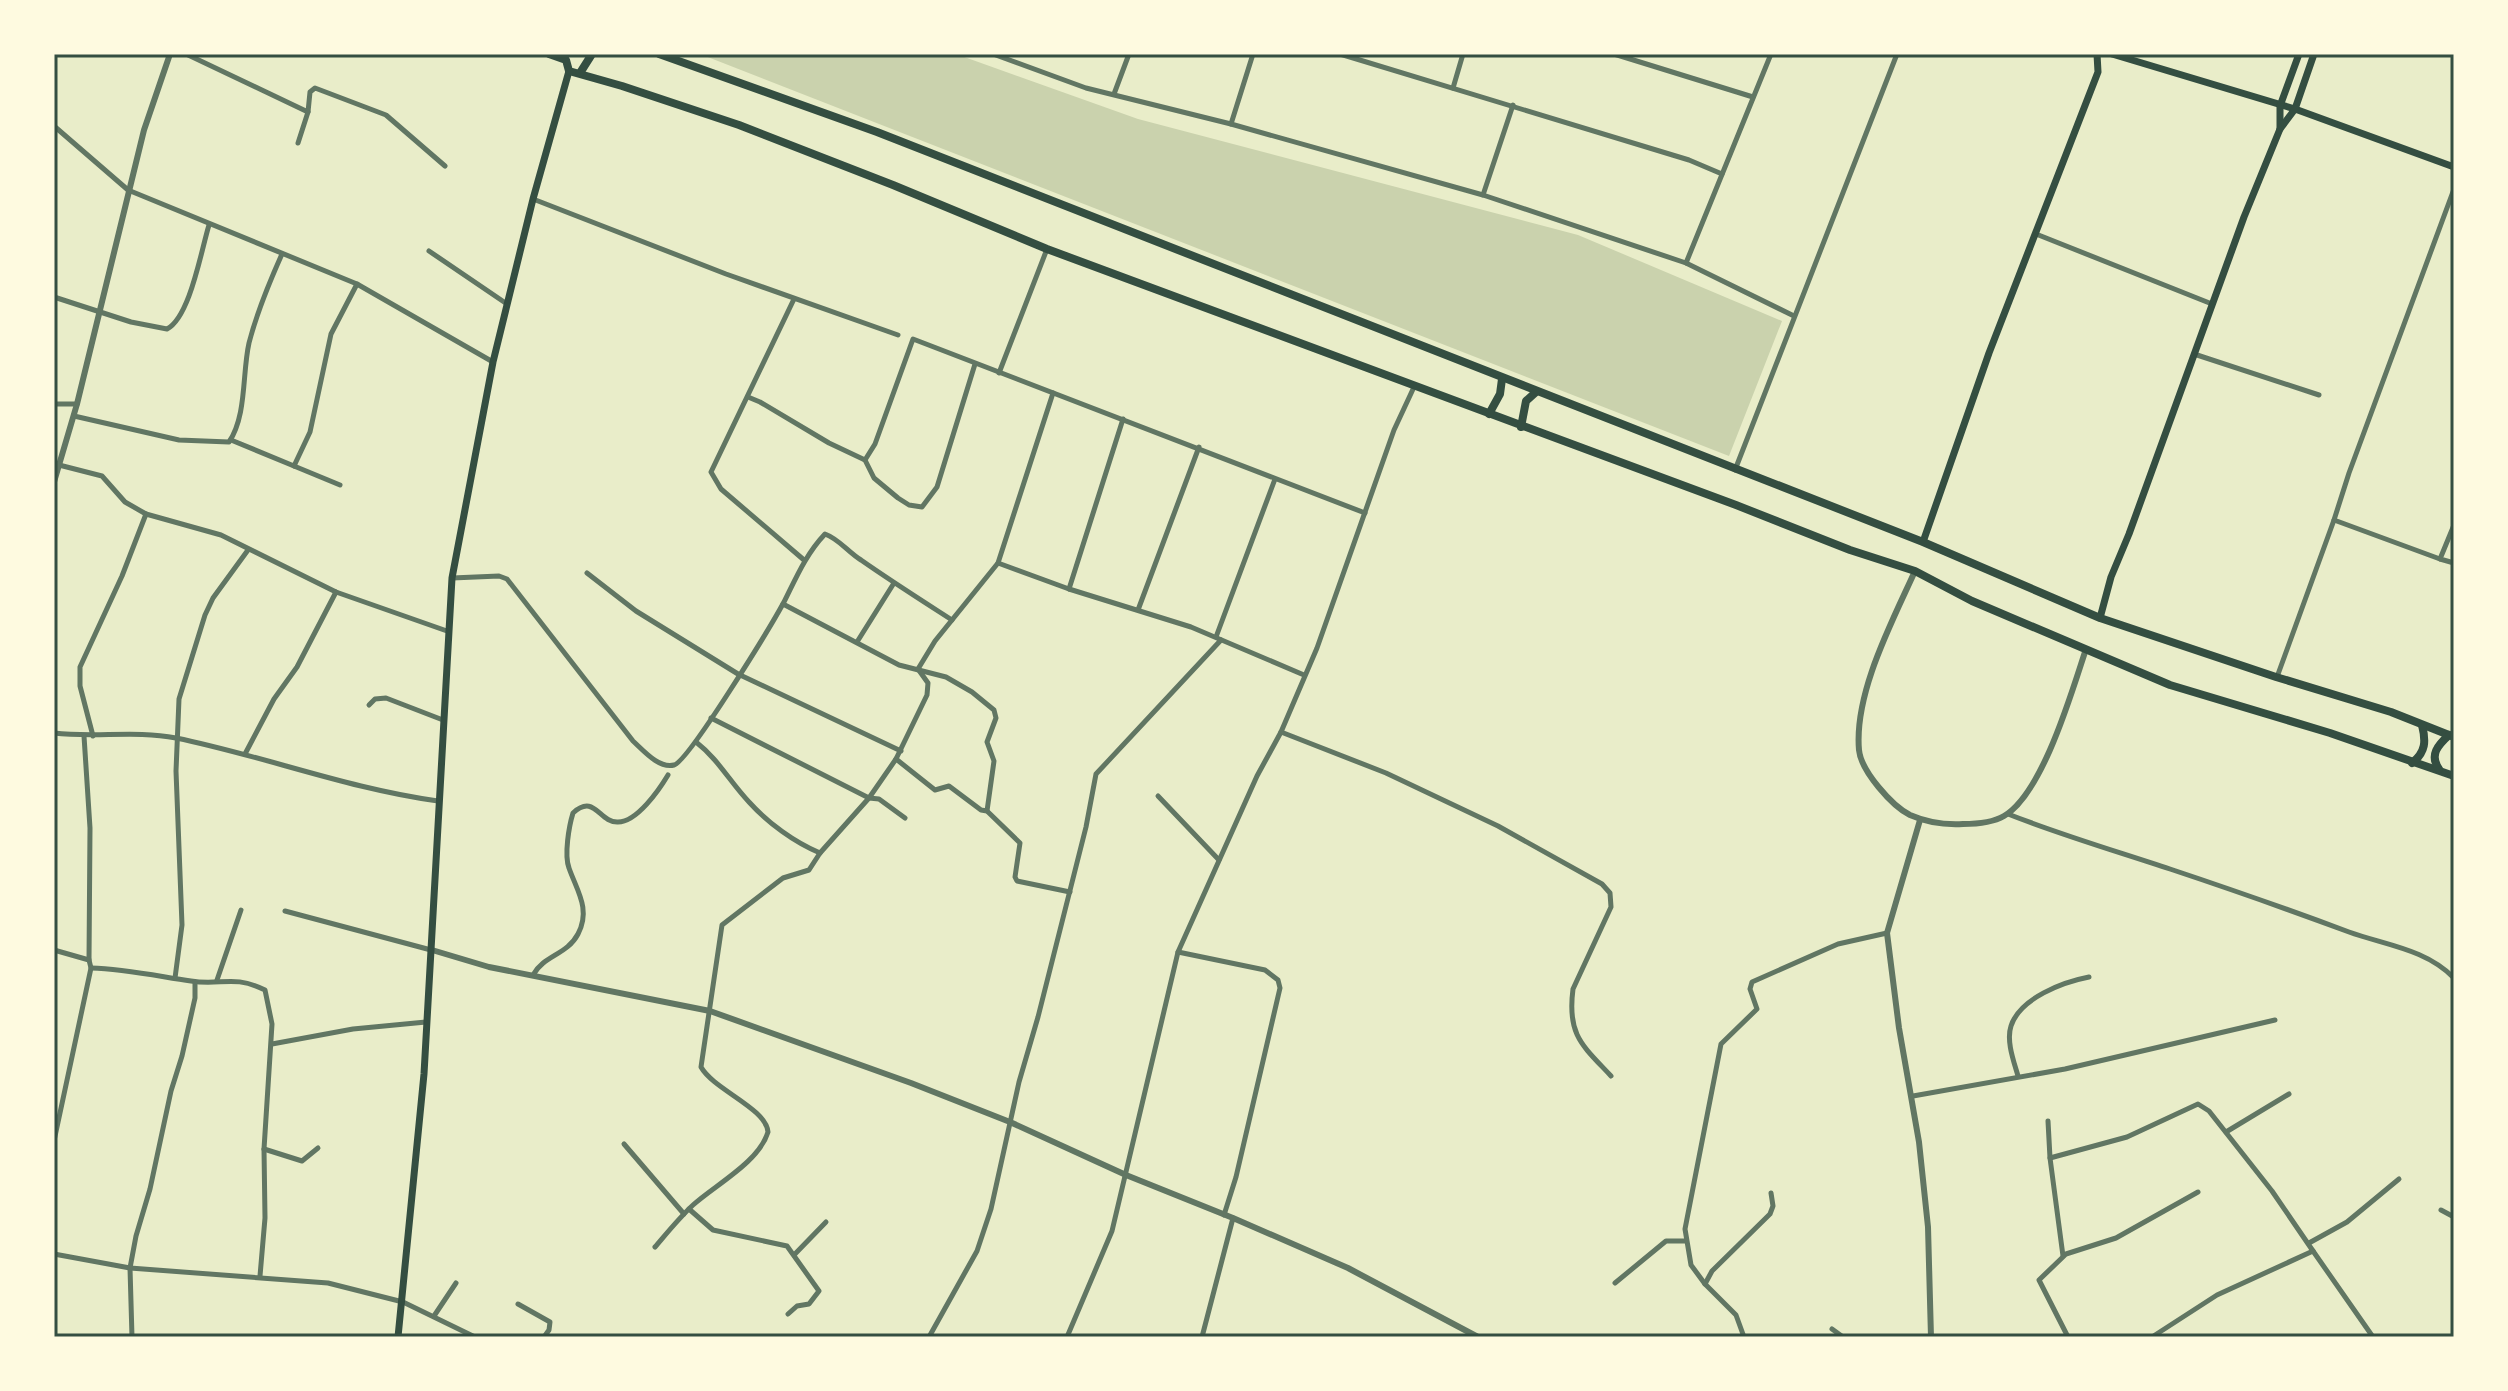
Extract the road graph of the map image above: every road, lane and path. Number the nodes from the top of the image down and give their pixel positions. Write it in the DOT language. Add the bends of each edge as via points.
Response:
graph roads {
  1 [pos="170,54"];
  2 [pos="186,54"];
  3 [pos="549,54"];
  4 [pos="592,54"];
  5 [pos="659,54"];
  6 [pos="993,54"];
  7 [pos="1129,54"];
  8 [pos="1253,54"];
  9 [pos="1340,54"];
  10 [pos="1463,54"];
  11 [pos="1614,54"];
  12 [pos="1771,54"];
  13 [pos="1897,54"];
  14 [pos="2097,54"];
  15 [pos="2110,54"];
  16 [pos="2299,54"];
  17 [pos="2314,54"];
  18 [pos="560,56"];
  19 [pos="1357,56"];
  20 [pos="569,71"];
  21 [pos="2098,72"];
  22 [pos="580,73"];
  23 [pos="1453,88"];
  24 [pos="1114,94"];
  25 [pos="1753,97"];
  26 [pos="1513,105"];
  27 [pos="2280,106"];
  28 [pos="2295,109"];
  29 [pos="308,112"];
  30 [pos="1231,124"];
  31 [pos="54,126"];
  32 [pos="2280,129"];
  33 [pos="298,143"];
  34 [pos="445,166"];
  35 [pos="2454,167"];
  36 [pos="1722,174"];
  37 [pos="2454,189"];
  38 [pos="128,190"];
  39 [pos="1483,195"];
  40 [pos="533,199"];
  41 [pos="209,225"];
  42 [pos="2035,234"];
  43 [pos="1047,249"];
  44 [pos="429,251"];
  45 [pos="282,254"];
  46 [pos="1686,263"];
  47 [pos="357,284"];
  48 [pos="54,297"];
  49 [pos="794,299"];
  50 [pos="2213,304"];
  51 [pos="508,305"];
  52 [pos="98,312"];
  53 [pos="1794,316"];
  54 [pos="898,335"];
  55 [pos="2194,354"];
  56 [pos="493,362"];
  57 [pos="975,364"];
  58 [pos="999,373"];
  59 [pos="1502,379"];
  60 [pos="1414,387"];
  61 [pos="1536,392"];
  62 [pos="1053,393"];
  63 [pos="2319,395"];
  64 [pos="748,397"];
  65 [pos="54,404"];
  66 [pos="77,404"];
  67 [pos="1489,414"];
  68 [pos="74,416"];
  69 [pos="1123,419"];
  70 [pos="1521,427"];
  71 [pos="231,439"];
  72 [pos="1199,447"];
  73 [pos="865,460"];
  74 [pos="59,465"];
  75 [pos="294,466"];
  76 [pos="1735,470"];
  77 [pos="1275,479"];
  78 [pos="54,482"];
  79 [pos="340,485"];
  80 [pos="1365,513"];
  81 [pos="146,514"];
  82 [pos="2334,520"];
  83 [pos="2454,525"];
  84 [pos="1923,542"];
  85 [pos="248,550"];
  86 [pos="2440,559"];
  87 [pos="804,560"];
  88 [pos="998,563"];
  89 [pos="2454,563"];
  90 [pos="1915,571"];
  91 [pos="587,573"];
  92 [pos="452,578"];
  93 [pos="894,583"];
  94 [pos="1069,589"];
  95 [pos="336,592"];
  96 [pos="783,604"];
  97 [pos="1138,610"];
  98 [pos="2100,618"];
  99 [pos="952,620"];
  100 [pos="447,631"];
  101 [pos="1218,638"];
  102 [pos="857,642"];
  103 [pos="2086,649"];
  104 [pos="918,669"];
  105 [pos="738,674"];
  106 [pos="1304,675"];
  107 [pos="2276,677"];
  108 [pos="369,705"];
  109 [pos="711,718"];
  110 [pos="443,720"];
  111 [pos="2422,725"];
  112 [pos="1281,732"];
  113 [pos="54,733"];
  114 [pos="84,736"];
  115 [pos="93,736"];
  116 [pos="2451,736"];
  117 [pos="175,738"];
  118 [pos="696,742"];
  119 [pos="901,751"];
  120 [pos="245,754"];
  121 [pos="896,759"];
  122 [pos="2412,763"];
  123 [pos="2439,770"];
  124 [pos="668,775"];
  125 [pos="2454,776"];
  126 [pos="1158,796"];
  127 [pos="869,798"];
  128 [pos="438,801"];
  129 [pos="987,811"];
  130 [pos="2008,814"];
  131 [pos="905,818"];
  132 [pos="1920,820"];
  133 [pos="820,853"];
  134 [pos="1219,860"];
  135 [pos="1070,892"];
  136 [pos="241,910"];
  137 [pos="285,911"];
  138 [pos="1887,933"];
  139 [pos="54,950"];
  140 [pos="432,950"];
  141 [pos="1178,952"];
  142 [pos="89,960"];
  143 [pos="91,968"];
  144 [pos="533,975"];
  145 [pos="2089,977"];
  146 [pos="175,978"];
  147 [pos="2454,978"];
  148 [pos="217,980"];
  149 [pos="195,982"];
  150 [pos="710,1011"];
  151 [pos="2275,1020"];
  152 [pos="426,1022"];
  153 [pos="272,1044"];
  154 [pos="1611,1076"];
  155 [pos="2018,1076"];
  156 [pos="2289,1094"];
  157 [pos="1913,1096"];
  158 [pos="2048,1121"];
  159 [pos="1010,1122"];
  160 [pos="2226,1132"];
  161 [pos="54,1141"];
  162 [pos="624,1144"];
  163 [pos="318,1148"];
  164 [pos="264,1149"];
  165 [pos="2050,1158"];
  166 [pos="1126,1175"];
  167 [pos="2399,1179"];
  168 [pos="2198,1192"];
  169 [pos="1771,1193"];
  170 [pos="2441,1210"];
  171 [pos="687,1211"];
  172 [pos="1224,1215"];
  173 [pos="2454,1217"];
  174 [pos="1233,1218"];
  175 [pos="826,1222"];
  176 [pos="1686,1241"];
  177 [pos="2309,1243"];
  178 [pos="655,1247"];
  179 [pos="2313,1251"];
  180 [pos="54,1254"];
  181 [pos="794,1255"];
  182 [pos="2063,1256"];
  183 [pos="130,1268"];
  184 [pos="260,1276"];
  185 [pos="456,1283"];
  186 [pos="1615,1283"];
  187 [pos="1705,1284"];
  188 [pos="403,1302"];
  189 [pos="518,1304"];
  190 [pos="788,1314"];
  191 [pos="434,1316"];
  192 [pos="1832,1329"];
  193 [pos="132,1337"];
  194 [pos="398,1337"];
  195 [pos="475,1337"];
  196 [pos="544,1337"];
  197 [pos="929,1337"];
  198 [pos="1067,1337"];
  199 [pos="1202,1337"];
  200 [pos="1478,1337"];
  201 [pos="1744,1337"];
  202 [pos="1843,1337"];
  203 [pos="1931,1337"];
  204 [pos="2068,1337"];
  205 [pos="2152,1337"];
  206 [pos="2373,1337"];
  1 -- 38 [label="street"];
  2 -- 29 [label="street"];
  3 -- 18 [label="main road"];
  4 -- 22 [label="main road"];
  5 -- 59 [label="main road" via="877,132"];
  6 -- 24 [label="street"];
  7 -- 24 [label="street"];
  8 -- 30 [label="street"];
  9 -- 19 [label="street"];
  10 -- 23 [label="street"];
  11 -- 25 [label="street"];
  12 -- 25 [label="street"];
  13 -- 53 [label="street"];
  14 -- 21 [label="main road"];
  15 -- 21 [label="main road"];
  15 -- 27 [label="main road"];
  16 -- 27 [label="main road"];
  17 -- 28 [label="main road"];
  18 -- 20 [label="main road"];
  19 -- 23 [label="street"];
  20 -- 22 [label="main road"];
  20 -- 40 [label="main road"];
  21 -- 42 [label="main road"];
  22 -- 43 [label="main road" via="739,125"];
  23 -- 26 [label="street"];
  24 -- 30 [label="street"];
  25 -- 36 [label="street"];
  26 -- 36 [label="street"];
  26 -- 39 [label="street"];
  27 -- 28 [label="main road"];
  27 -- 32 [label="main road"];
  28 -- 32 [label="main road"];
  28 -- 35 [label="main road"];
  29 -- 33 [label="street"];
  29 -- 34 [label="street" via="315,88 386,115"];
  30 -- 39 [label="street"];
  31 -- 38 [label="street"];
  32 -- 50 [label="main road"];
  36 -- 46 [label="street"];
  37 -- 82 [label="street"];
  38 -- 41 [label="street"];
  38 -- 52 [label="street"];
  39 -- 46 [label="street"];
  40 -- 49 [label="street"];
  40 -- 51 [label="main road"];
  41 -- 45 [label="street"];
  41 -- 52 [label="street" via="185,304 172,327 162,330"];
  42 -- 50 [label="street"];
  42 -- 84 [label="main road"];
  43 -- 58 [label="street"];
  43 -- 60 [label="main road"];
  44 -- 51 [label="street"];
  45 -- 47 [label="street"];
  45 -- 71 [label="street" via="249,343"];
  46 -- 53 [label="street"];
  47 -- 56 [label="street"];
  47 -- 75 [label="street" via="331,334 310,432"];
  48 -- 52 [label="street"];
  49 -- 54 [label="street"];
  49 -- 64 [label="street"];
  50 -- 55 [label="main road"];
  51 -- 56 [label="main road"];
  52 -- 66 [label="street"];
  53 -- 76 [label="street"];
  55 -- 63 [label="street"];
  55 -- 98 [label="main road"];
  56 -- 92 [label="main road"];
  57 -- 58 [label="street"];
  57 -- 73 [label="street" via="913,339"];
  57 -- 73 [label="street" via="937,487 922,507 898,498 874,478"];
  58 -- 62 [label="street"];
  59 -- 61 [label="main road"];
  59 -- 67 [label="main road"];
  60 -- 67 [label="main road"];
  60 -- 80 [label="street"];
  61 -- 70 [label="main road" via="1526,401"];
  61 -- 76 [label="main road"];
  62 -- 69 [label="street"];
  62 -- 88 [label="street"];
  64 -- 73 [label="street"];
  64 -- 87 [label="street" via="712,475 732,499"];
  65 -- 66 [label="street"];
  66 -- 68 [label="street"];
  67 -- 70 [label="main road"];
  68 -- 71 [label="street" via="179,440 226,444"];
  68 -- 74 [label="street"];
  69 -- 72 [label="street"];
  69 -- 94 [label="street"];
  70 -- 90 [label="main road"];
  71 -- 75 [label="street"];
  72 -- 77 [label="street"];
  72 -- 97 [label="street"];
  74 -- 78 [label="street"];
  74 -- 81 [label="street" via="102,476 125,502"];
  75 -- 79 [label="street"];
  76 -- 84 [label="main road"];
  77 -- 80 [label="street"];
  77 -- 101 [label="street"];
  80 -- 106 [label="street"];
  81 -- 85 [label="street" via="221,535"];
  81 -- 115 [label="street" via="80,667"];
  82 -- 86 [label="street"];
  82 -- 107 [label="street"];
  83 -- 86 [label="street"];
  84 -- 98 [label="main road"];
  85 -- 95 [label="street"];
  85 -- 117 [label="street" via="205,615 179,699"];
  86 -- 89 [label="street"];
  87 -- 93 [label="street" via="827,534"];
  87 -- 96 [label="street"];
  88 -- 94 [label="street"];
  88 -- 99 [label="street"];
  90 -- 103 [label="main road"];
  90 -- 132 [label="street" via="1877,657 1863,707 1859,749 1874,781"];
  91 -- 105 [label="street" via="636,611"];
  92 -- 100 [label="main road"];
  92 -- 118 [label="street" via="507,579 612,716 658,762 679,764"];
  93 -- 99 [label="street"];
  93 -- 102 [label="street"];
  94 -- 97 [label="street"];
  95 -- 100 [label="street"];
  95 -- 120 [label="street"];
  96 -- 102 [label="street"];
  96 -- 105 [label="street"];
  97 -- 101 [label="street"];
  98 -- 107 [label="main road"];
  99 -- 104 [label="street"];
  100 -- 110 [label="main road"];
  101 -- 106 [label="street"];
  101 -- 135 [label="street" via="1096,774"];
  102 -- 104 [label="street" via="899,665"];
  103 -- 122 [label="main road" via="2170,685"];
  103 -- 130 [label="street" via="2041,768"];
  104 -- 119 [label="street" via="928,683 927,695"];
  104 -- 129 [label="street" via="946,677 994,710 987,742 994,761"];
  105 -- 109 [label="street"];
  105 -- 119 [label="street"];
  106 -- 112 [label="street"];
  107 -- 111 [label="main road"];
  108 -- 110 [label="street" via="386,698"];
  109 -- 118 [label="street"];
  109 -- 127 [label="street"];
  110 -- 128 [label="main road"];
  111 -- 116 [label="main road"];
  111 -- 122 [label="main road" via="2424,746"];
  112 -- 134 [label="street"];
  112 -- 154 [label="street" via="1386,773 1498,826 1602,884 1610,893 1611,907 1571,1002 1579,1043"];
  113 -- 114 [label="street"];
  114 -- 115 [label="street"];
  114 -- 142 [label="street"];
  115 -- 117 [label="street"];
  116 -- 123 [label="main road" via="2435,750"];
  117 -- 120 [label="street"];
  117 -- 146 [label="street" via="182,925"];
  118 -- 133 [label="street" via="763,816"];
  119 -- 121 [label="street"];
  120 -- 128 [label="street"];
  121 -- 127 [label="street"];
  121 -- 129 [label="street" via="935,790 949,786"];
  122 -- 123 [label="main road"];
  123 -- 125 [label="main road"];
  124 -- 144 [label="street" via="642,810 625,820 610,820 590,806 573,813 566,848 583,901 581,927 564,950 540,963"];
  126 -- 134 [label="street"];
  127 -- 131 [label="street"];
  127 -- 133 [label="street"];
  128 -- 140 [label="main road"];
  129 -- 135 [label="street" via="1021,845 1017,881"];
  130 -- 132 [label="street" via="1973,824"];
  130 -- 147 [label="street" via="2412,951"];
  132 -- 138 [label="street"];
  133 -- 150 [label="street" via="809,870 783,878 723,923"];
  134 -- 141 [label="street"];
  135 -- 159 [label="street"];
  136 -- 148 [label="street"];
  137 -- 140 [label="street"];
  138 -- 157 [label="street"];
  138 -- 176 [label="street" via="1838,944 1752,982 1757,1009 1720,1050"];
  139 -- 142 [label="street"];
  140 -- 144 [label="street"];
  140 -- 152 [label="main road"];
  141 -- 166 [label="street"];
  141 -- 172 [label="street" via="1265,970 1280,988"];
  142 -- 143 [label="street"];
  143 -- 146 [label="street"];
  143 -- 161 [label="street"];
  144 -- 150 [label="street"];
  145 -- 155 [label="street" via="2047,991 2012,1022 2010,1044"];
  146 -- 149 [label="street"];
  148 -- 149 [label="street"];
  148 -- 153 [label="street" via="246,981 265,990"];
  149 -- 183 [label="street"];
  150 -- 159 [label="street"];
  150 -- 171 [label="street" via="701,1067 763,1118 768,1132 734,1174"];
  151 -- 155 [label="street"];
  152 -- 153 [label="street"];
  152 -- 188 [label="main road"];
  153 -- 164 [label="street"];
  155 -- 157 [label="street"];
  156 -- 160 [label="street"];
  157 -- 203 [label="street" via="1928,1227"];
  158 -- 165 [label="street"];
  159 -- 166 [label="street"];
  159 -- 197 [label="street" via="977,1251"];
  160 -- 165 [label="street" via="2198,1104 2142,1132"];
  160 -- 177 [label="street"];
  162 -- 171 [label="street"];
  163 -- 164 [label="street" via="302,1161"];
  164 -- 184 [label="street"];
  165 -- 182 [label="street"];
  166 -- 172 [label="street"];
  166 -- 198 [label="street" via="1112,1231"];
  167 -- 177 [label="street" via="2347,1222"];
  168 -- 182 [label="street" via="2116,1238"];
  169 -- 187 [label="street" via="1770,1214"];
  170 -- 173 [label="street"];
  171 -- 178 [label="street"];
  171 -- 181 [label="street" via="713,1230 781,1243"];
  172 -- 174 [label="street"];
  174 -- 199 [label="street"];
  174 -- 200 [label="street" via="1348,1268"];
  175 -- 181 [label="street"];
  176 -- 186 [label="street" via="1666,1241"];
  176 -- 187 [label="street" via="1691,1265"];
  177 -- 179 [label="street"];
  179 -- 205 [label="street" via="2217,1295"];
  179 -- 206 [label="street"];
  180 -- 183 [label="street"];
  181 -- 190 [label="street" via="819,1294"];
  182 -- 204 [label="street" via="2039,1280"];
  183 -- 184 [label="street"];
  183 -- 193 [label="street"];
  184 -- 188 [label="street" via="328,1283"];
  185 -- 191 [label="street"];
  187 -- 201 [label="street" via="1736,1315"];
  188 -- 191 [label="street"];
  188 -- 194 [label="main road"];
  189 -- 196 [label="street" via="550,1322"];
  191 -- 195 [label="street"];
  192 -- 202 [label="street"];
}
